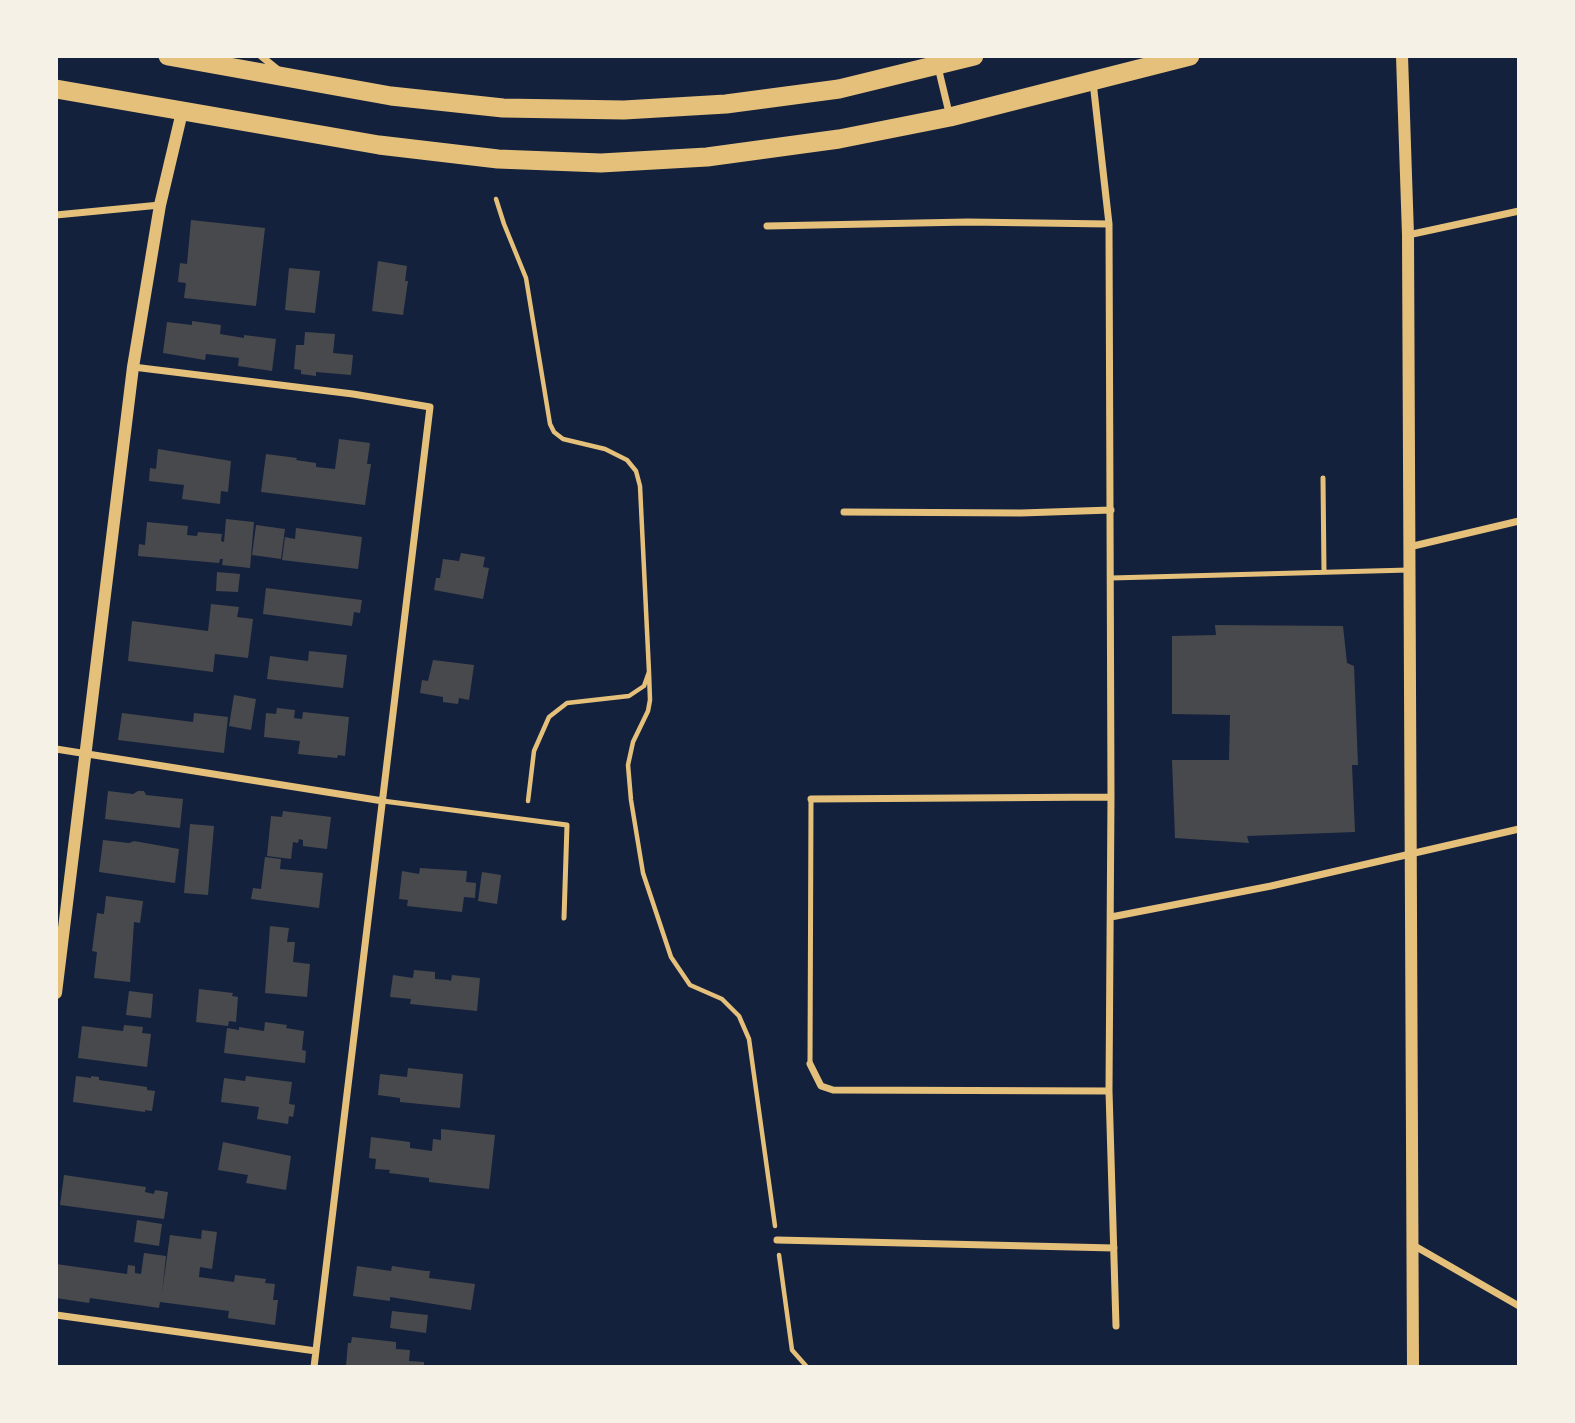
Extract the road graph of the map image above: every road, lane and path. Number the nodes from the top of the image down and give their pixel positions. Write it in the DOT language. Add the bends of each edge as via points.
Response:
graph roads {
  1 [pos="168,56"];
  2 [pos="261,56"];
  3 [pos="974,56"];
  4 [pos="1190,56"];
  5 [pos="1402,56"];
  6 [pos="937,61"];
  7 [pos="286,76"];
  8 [pos="1093,81"];
  9 [pos="56,89"];
  10 [pos="182,112"];
  11 [pos="950,117"];
  12 [pos="496,199"];
  13 [pos="160,205"];
  14 [pos="1519,211"];
  15 [pos="56,215"];
  16 [pos="1109,223"];
  17 [pos="767,226"];
  18 [pos="1408,235"];
  19 [pos="133,367"];
  20 [pos="1323,478"];
  21 [pos="1111,510"];
  22 [pos="844,512"];
  23 [pos="1519,521"];
  24 [pos="1409,547"];
  25 [pos="1409,570"];
  26 [pos="1324,572"];
  27 [pos="1111,578"];
  28 [pos="649,672"];
  29 [pos="56,749"];
  30 [pos="84,754"];
  31 [pos="1111,797"];
  32 [pos="811,799"];
  33 [pos="383,801"];
  34 [pos="528,801"];
  35 [pos="1519,828"];
  36 [pos="1410,854"];
  37 [pos="1111,917"];
  38 [pos="564,918"];
  39 [pos="56,993"];
  40 [pos="810,1064"];
  41 [pos="1109,1091"];
  42 [pos="777,1240"];
  43 [pos="1413,1245"];
  44 [pos="1114,1248"];
  45 [pos="1519,1306"];
  46 [pos="56,1315"];
  47 [pos="1116,1326"];
  48 [pos="316,1351"];
  49 [pos="314,1367"];
  50 [pos="807,1367"];
  51 [pos="1413,1367"];
  1 -- 7 [label="highway"];
  2 -- 7 [label="street"];
  3 -- 6 [label="highway"];
  4 -- 8 [label="highway"];
  5 -- 18 [label="street"];
  6 -- 7 [label="highway" via="839,89 726,104 624,110 503,108 391,96"];
  6 -- 11 [label="street"];
  8 -- 11 [label="highway"];
  8 -- 16 [label="street"];
  9 -- 10 [label="highway"];
  10 -- 11 [label="highway" via="379,145 498,159 601,163 707,158"];
  10 -- 13 [label="street"];
  12 -- 28 [label="path" via="526,278 554,432 563,439 605,449 636,471"];
  13 -- 15 [label="street"];
  13 -- 19 [label="street"];
  14 -- 18 [label="street"];
  16 -- 17 [label="street"];
  16 -- 21 [label="street"];
  18 -- 24 [label="street"];
  19 -- 30 [label="street"];
  19 -- 33 [label="street" via="430,407"];
  20 -- 26 [label="lane"];
  21 -- 22 [label="street"];
  21 -- 27 [label="street"];
  23 -- 24 [label="street"];
  24 -- 25 [label="street"];
  25 -- 26 [label="lane"];
  25 -- 36 [label="street"];
  26 -- 27 [label="lane"];
  27 -- 31 [label="street"];
  28 -- 34 [label="path" via="643,686 629,696 567,703 549,717 534,751"];
  28 -- 42 [label="path" via="648,711 628,765 643,873 671,957 690,985 722,999 738,1016 749,1039"];
  29 -- 30 [label="street"];
  30 -- 33 [label="street"];
  30 -- 39 [label="street"];
  31 -- 32 [label="street"];
  31 -- 37 [label="street"];
  32 -- 40 [label="lane"];
  33 -- 38 [label="lane" via="567,825"];
  33 -- 48 [label="street"];
  35 -- 36 [label="street"];
  36 -- 37 [label="street"];
  36 -- 43 [label="street"];
  37 -- 41 [label="street"];
  40 -- 41 [label="street" via="821,1086 833,1090"];
  41 -- 44 [label="street"];
  42 -- 44 [label="street"];
  42 -- 50 [label="path" via="792,1350"];
  43 -- 45 [label="street"];
  43 -- 51 [label="street"];
  44 -- 47 [label="street"];
  46 -- 48 [label="street"];
  48 -- 49 [label="street"];
}
